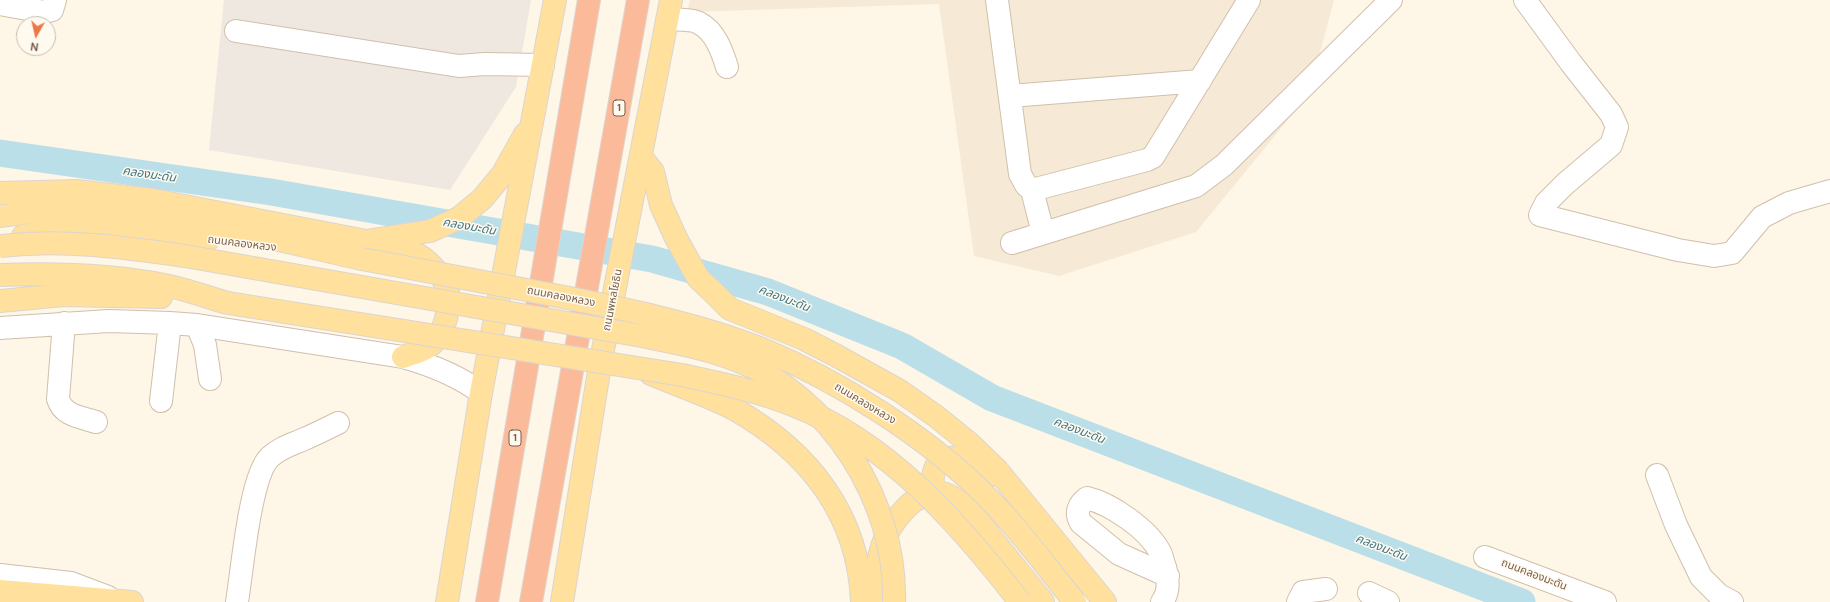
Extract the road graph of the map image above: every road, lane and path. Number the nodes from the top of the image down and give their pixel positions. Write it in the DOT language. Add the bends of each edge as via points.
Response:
graph roads {
  1 [pos="55,0"];
  2 [pos="556,0"];
  3 [pos="589,0"];
  4 [pos="638,0"];
  5 [pos="997,0"];
  6 [pos="1249,0"];
  7 [pos="1391,0"];
  8 [pos="1525,0"];
  9 [pos="0,4"];
  10 [pos="670,9"];
  11 [pos="236,31"];
  12 [pos="544,65"];
  13 [pos="727,67"];
  14 [pos="1200,81"];
  15 [pos="1010,96"];
  16 [pos="534,118"];
  17 [pos="642,158"];
  18 [pos="1032,190"];
  19 [pos="1830,192"];
  20 [pos="0,193"];
  21 [pos="0,216"];
  22 [pos="1043,233"];
  23 [pos="0,239"];
  24 [pos="1012,243"];
  25 [pos="0,246"];
  26 [pos="364,250"];
  27 [pos="0,275"];
  28 [pos="0,301"];
  29 [pos="228,302"];
  30 [pos="64,323"];
  31 [pos="170,323"];
  32 [pos="197,325"];
  33 [pos="0,328"];
  34 [pos="402,357"];
  35 [pos="640,370"];
  36 [pos="210,379"];
  37 [pos="481,393"];
  38 [pos="161,401"];
  39 [pos="96,422"];
  40 [pos="338,423"];
  41 [pos="1657,475"];
  42 [pos="933,493"];
  43 [pos="1044,527"];
  44 [pos="1485,557"];
  45 [pos="568,568"];
  46 [pos="1168,576"];
  47 [pos="0,586"];
  48 [pos="1326,589"];
  49 [pos="124,601"];
  50 [pos="237,602"];
  51 [pos="447,602"];
  52 [pos="487,602"];
  53 [pos="530,602"];
  54 [pos="562,602"];
  55 [pos="575,602"];
  56 [pos="862,602"];
  57 [pos="876,602"];
  58 [pos="894,602"];
  59 [pos="1020,602"];
  60 [pos="1043,602"];
  61 [pos="1075,602"];
  62 [pos="1105,602"];
  63 [pos="1163,602"];
  64 [pos="1298,602"];
  65 [pos="1605,602"];
  66 [pos="1732,602"];
  1 -- 9 [label="street" via="52,10 44,12"];
  2 -- 12 [label="main road"];
  3 -- 52 [label="highway, 1"];
  4 -- 53 [label="highway, 1"];
  5 -- 15 [label="street"];
  6 -- 14 [label="street"];
  7 -- 22 [label="street" via="1224,165 1203,182"];
  8 -- 19 [label="street" via="1570,63 1611,114 1616,127 1611,145 1565,184 1546,203 1540,215 1678,250 1714,256 1732,253 1762,217 1789,203"];
  10 -- 13 [label="street" via="699,22 714,36"];
  10 -- 17 [label="main road, ถนนพหลโยธิน"];
  11 -- 12 [label="street" via="459,66"];
  12 -- 16 [label="main road"];
  14 -- 15 [label="street"];
  14 -- 18 [label="street" via="1154,157"];
  15 -- 18 [label="street" via="1020,174"];
  16 -- 26 [label="main road" via="502,175 482,198 459,218 430,231"];
  16 -- 37 [label="main road"];
  17 -- 43 [label="main road" via="653,172 661,205 698,278 730,309 804,339 894,388 937,416 998,471"];
  17 -- 45 [label="main road, ถนนพหลโยธิน" via="600,365"];
  18 -- 22 [label="street"];
  20 -- 26 [label="main road" via="77,191 153,200"];
  21 -- 26 [label="main road" via="59,210 99,211"];
  22 -- 24 [label="street"];
  23 -- 26 [label="main road, ถนนคลองหลวง" via="76,230"];
  25 -- 58 [label="main road, bridge" via="65,243 115,246 177,255 642,336 696,347 737,360 791,389 823,421 853,460 867,485 884,530 893,575"];
  26 -- 34 [label="main road" via="416,254 430,264 446,285 448,305 440,336 424,349"];
  26 -- 61 [label="main road, ถนนคลองหลวง, bridge" via="625,309 718,334 762,349 799,367 857,398 941,455 986,495"];
  27 -- 29 [label="main road" via="95,275 165,285"];
  28 -- 29 [label="main road" via="62,295 108,295"];
  29 -- 35 [label="main road, bridge"];
  30 -- 31 [label="street"];
  30 -- 33 [label="street"];
  30 -- 39 [label="street" via="58,399 60,407 67,413"];
  31 -- 32 [label="street"];
  31 -- 38 [label="street"];
  32 -- 34 [label="street"];
  32 -- 36 [label="street" via="205,345"];
  34 -- 37 [label="street" via="426,363 453,375"];
  35 -- 56 [label="main road" via="734,409 766,429 797,454 819,479 841,516 855,552"];
  35 -- 59 [label="main road, bridge" via="682,375 754,392 794,406 840,428 887,459 937,506 992,566"];
  37 -- 51 [label="main road"];
  40 -- 50 [label="street" via="285,446 269,458 261,470 254,491"];
  41 -- 66 [label="street" via="1676,525 1701,577 1720,595"];
  42 -- 43 [label="main road" via="932,478 937,464 942,459 958,457 965,460"];
  42 -- 57 [label="main road" via="910,504 896,518 884,540 877,562"];
  42 -- 60 [label="main road" via="947,495 966,509"];
  43 -- 62 [label="main road"];
  44 -- 65 [label="street, ถนนคลองมะดัน"];
  45 -- 54 [label="main road, ถนนพหลโยธิน"];
  45 -- 55 [label="main road"];
  46 -- 63 [label="street" via="1168,589"];
  47 -- 49 [label="main road" via="70,598"];
  48 -- 64 [label="street" via="1303,592"];
}
